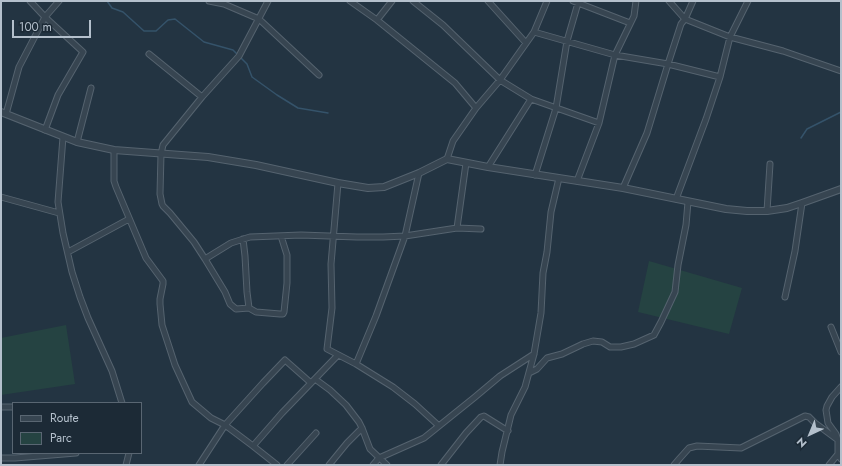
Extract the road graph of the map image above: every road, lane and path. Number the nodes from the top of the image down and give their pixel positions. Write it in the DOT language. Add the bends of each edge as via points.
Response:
graph roads {
  1 [pos="30,1"];
  2 [pos="59,1"];
  3 [pos="209,1"];
  4 [pos="268,1"];
  5 [pos="350,1"];
  6 [pos="392,1"];
  7 [pos="413,1"];
  8 [pos="488,1"];
  9 [pos="547,1"];
  10 [pos="636,1"];
  11 [pos="669,1"];
  12 [pos="693,1"];
  13 [pos="748,1"];
  14 [pos="576,2"];
  15 [pos="45,17"];
  16 [pos="259,19"];
  17 [pos="685,19"];
  18 [pos="376,20"];
  19 [pos="630,24"];
  20 [pos="534,32"];
  21 [pos="730,37"];
  22 [pos="567,41"];
  23 [pos="526,43"];
  24 [pos="149,54"];
  25 [pos="615,55"];
  26 [pos="668,64"];
  27 [pos="841,71"];
  28 [pos="319,75"];
  29 [pos="720,77"];
  30 [pos="500,80"];
  31 [pos="91,88"];
  32 [pos="202,97"];
  33 [pos="531,99"];
  34 [pos="476,108"];
  35 [pos="556,108"];
  36 [pos="4,113"];
  37 [pos="599,123"];
  38 [pos="45,130"];
  39 [pos="63,137"];
  40 [pos="77,142"];
  41 [pos="114,150"];
  42 [pos="161,154"];
  43 [pos="447,159"];
  44 [pos="466,162"];
  45 [pos="770,164"];
  46 [pos="488,167"];
  47 [pos="419,173"];
  48 [pos="535,175"];
  49 [pos="559,178"];
  50 [pos="577,181"];
  51 [pos="338,183"];
  52 [pos="623,188"];
  53 [pos="841,188"];
  54 [pos="1,197"];
  55 [pos="676,199"];
  56 [pos="688,202"];
  57 [pos="802,203"];
  58 [pos="766,211"];
  59 [pos="60,213"];
  60 [pos="130,219"];
  61 [pos="457,228"];
  62 [pos="481,230"];
  63 [pos="281,236"];
  64 [pos="334,236"];
  65 [pos="405,236"];
  66 [pos="242,239"];
  67 [pos="68,252"];
  68 [pos="205,259"];
  69 [pos="785,296"];
  70 [pos="249,308"];
  71 [pos="831,327"];
  72 [pos="841,352"];
  73 [pos="338,354"];
  74 [pos="534,354"];
  75 [pos="356,364"];
  76 [pos="529,373"];
  77 [pos="313,381"];
  78 [pos="841,387"];
  79 [pos="122,402"];
  80 [pos="1,407"];
  81 [pos="12,407"];
  82 [pos="225,425"];
  83 [pos="439,426"];
  84 [pos="362,428"];
  85 [pos="508,431"];
  86 [pos="316,432"];
  87 [pos="838,440"];
  88 [pos="254,446"];
  89 [pos="64,454"];
  90 [pos="129,454"];
  91 [pos="840,457"];
  92 [pos="1,458"];
  93 [pos="379,458"];
  94 [pos="128,464"];
  95 [pos="199,465"];
  96 [pos="277,465"];
  97 [pos="287,465"];
  98 [pos="329,465"];
  99 [pos="373,465"];
  100 [pos="387,465"];
  101 [pos="441,465"];
  102 [pos="500,465"];
  103 [pos="674,465"];
  104 [pos="829,465"];
  1 -- 15 [label="street"];
  2 -- 15 [label="street"];
  3 -- 16 [label="street" via="224,4"];
  4 -- 16 [label="street"];
  5 -- 18 [label="street"];
  6 -- 18 [label="street"];
  7 -- 30 [label="street" via="443,25"];
  8 -- 23 [label="street"];
  9 -- 20 [label="street"];
  10 -- 19 [label="street"];
  11 -- 17 [label="street"];
  12 -- 17 [label="street"];
  13 -- 21 [label="street"];
  14 -- 19 [label="street"];
  14 -- 22 [label="street"];
  15 -- 36 [label="street" via="19,66"];
  15 -- 38 [label="street" via="83,52 58,95"];
  16 -- 28 [label="street"];
  16 -- 32 [label="street" via="238,56"];
  17 -- 21 [label="street"];
  17 -- 26 [label="street"];
  18 -- 34 [label="street" via="455,83"];
  19 -- 25 [label="street"];
  20 -- 22 [label="street"];
  20 -- 23 [label="street"];
  21 -- 27 [label="street" via="783,51"];
  21 -- 29 [label="street"];
  22 -- 25 [label="street"];
  22 -- 35 [label="street"];
  23 -- 30 [label="street"];
  24 -- 32 [label="street"];
  25 -- 26 [label="street"];
  25 -- 37 [label="street"];
  26 -- 29 [label="street"];
  26 -- 52 [label="street" via="647,133"];
  29 -- 55 [label="street"];
  30 -- 33 [label="street"];
  30 -- 34 [label="street"];
  31 -- 40 [label="street"];
  32 -- 42 [label="street" via="163,145"];
  33 -- 35 [label="street"];
  33 -- 46 [label="street"];
  34 -- 43 [label="street" via="453,141"];
  35 -- 37 [label="street"];
  35 -- 48 [label="street"];
  36 -- 38 [label="street"];
  37 -- 50 [label="street"];
  38 -- 39 [label="street"];
  39 -- 40 [label="street"];
  39 -- 59 [label="street" via="58,202"];
  40 -- 41 [label="street"];
  41 -- 42 [label="street"];
  41 -- 60 [label="street" via="114,181"];
  42 -- 51 [label="street" via="208,157"];
  42 -- 68 [label="street" via="162,204"];
  43 -- 44 [label="street"];
  43 -- 47 [label="street"];
  44 -- 46 [label="street"];
  44 -- 61 [label="street"];
  45 -- 58 [label="street"];
  46 -- 48 [label="street"];
  47 -- 51 [label="street" via="384,187 368,188"];
  47 -- 65 [label="street"];
  48 -- 49 [label="street"];
  49 -- 50 [label="street"];
  49 -- 74 [label="street" via="543,273 541,313"];
  50 -- 52 [label="street"];
  51 -- 64 [label="street"];
  52 -- 55 [label="street"];
  53 -- 57 [label="street"];
  54 -- 59 [label="street"];
  55 -- 56 [label="street"];
  56 -- 58 [label="street" via="726,209"];
  56 -- 76 [label="street" via="675,292 654,335 621,348 593,341 583,344 547,358 537,369"];
  57 -- 58 [label="street"];
  57 -- 69 [label="street"];
  59 -- 67 [label="street"];
  60 -- 67 [label="street"];
  60 -- 82 [label="street" via="146,258 164,284 160,304 162,325 175,365 192,402 211,418"];
  61 -- 62 [label="street"];
  61 -- 65 [label="street"];
  63 -- 64 [label="street"];
  63 -- 66 [label="street"];
  63 -- 70 [label="street" via="287,255 284,312 256,312"];
  64 -- 65 [label="street"];
  64 -- 73 [label="street" via="332,308 327,349"];
  65 -- 75 [label="street"];
  66 -- 68 [label="street"];
  66 -- 70 [label="street"];
  67 -- 79 [label="street" via="80,297 112,371"];
  68 -- 70 [label="street" via="230,304 239,309"];
  71 -- 72 [label="street"];
  73 -- 75 [label="street"];
  73 -- 77 [label="street"];
  74 -- 76 [label="street"];
  74 -- 83 [label="street" via="500,376"];
  75 -- 83 [label="street" via="393,387"];
  76 -- 85 [label="street" via="511,414"];
  77 -- 82 [label="street" via="285,360"];
  77 -- 84 [label="street" via="330,390 346,405"];
  77 -- 88 [label="street"];
  78 -- 87 [label="street" via="832,397 826,410 828,423"];
  80 -- 81 [label="street"];
  82 -- 88 [label="street"];
  82 -- 95 [label="street"];
  83 -- 93 [label="street" via="424,438"];
  84 -- 93 [label="street" via="370,449"];
  84 -- 98 [label="street"];
  85 -- 101 [label="street" via="484,416 481,417"];
  85 -- 102 [label="street"];
  86 -- 97 [label="street"];
  87 -- 91 [label="street"];
  87 -- 103 [label="street" via="805,416 741,448 689,448"];
  88 -- 96 [label="street"];
  89 -- 92 [label="street"];
  90 -- 94 [label="street"];
  91 -- 104 [label="street"];
  93 -- 99 [label="street"];
  93 -- 100 [label="street"];
}
